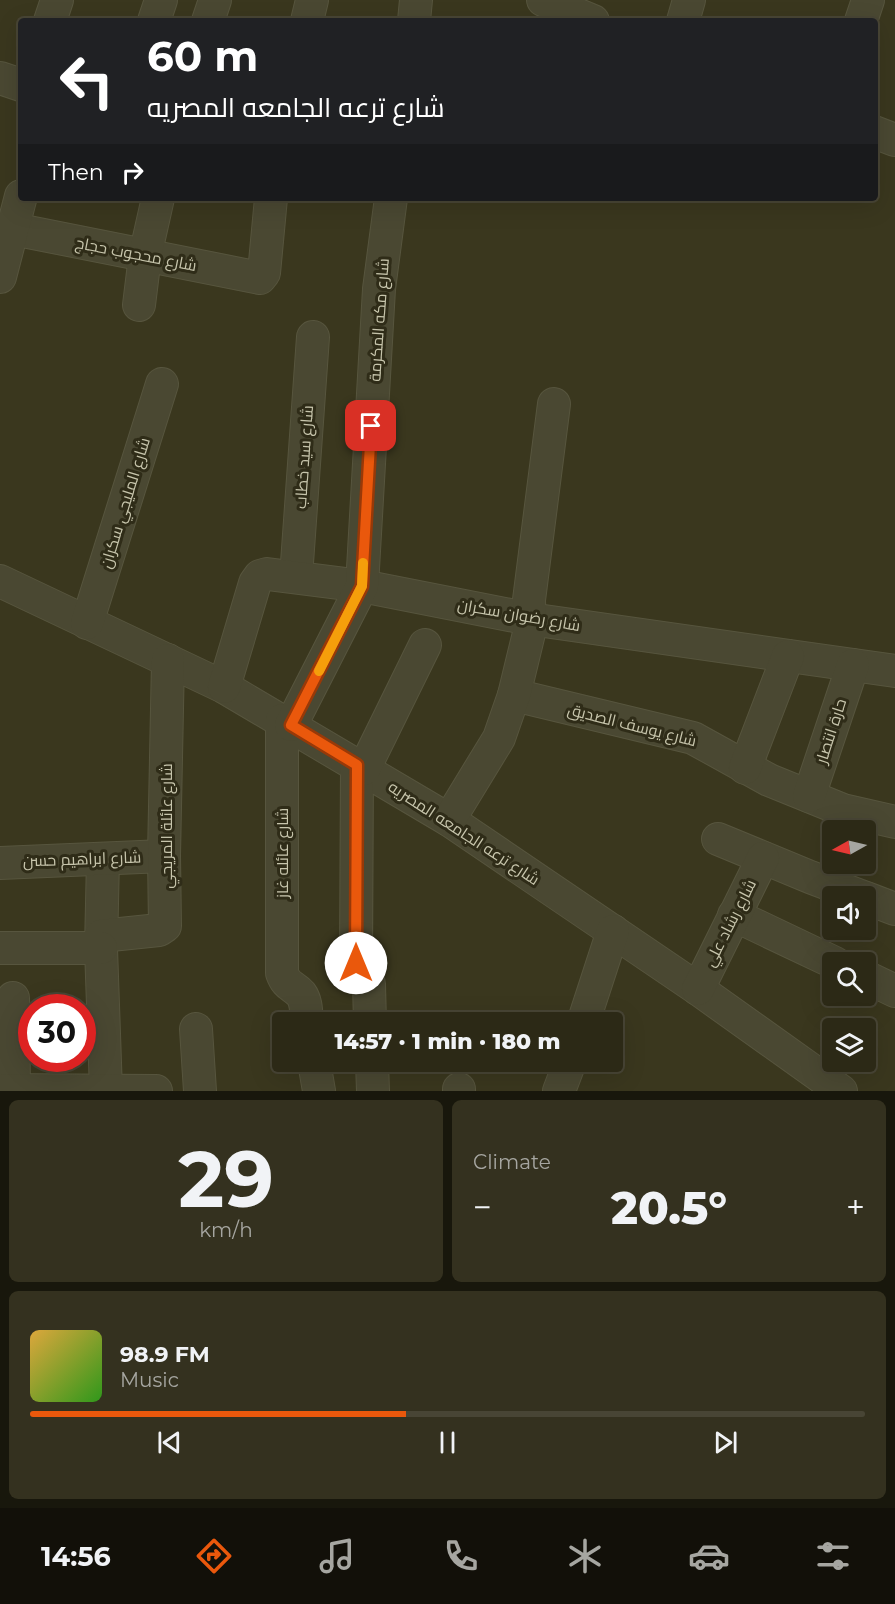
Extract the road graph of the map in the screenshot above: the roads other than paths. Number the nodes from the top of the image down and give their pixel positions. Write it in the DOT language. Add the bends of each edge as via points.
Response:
graph roads {
  1 [pos="57,0"];
  2 [pos="161,0"];
  3 [pos="215,0"];
  4 [pos="312,0"];
  5 [pos="416,0"];
  6 [pos="543,0"];
  7 [pos="689,0"];
  8 [pos="868,0"];
  9 [pos="51,18"];
  10 [pos="155,18"];
  11 [pos="209,18"];
  12 [pos="308,18"];
  13 [pos="414,18"];
  14 [pos="586,18"];
  15 [pos="683,18"];
  16 [pos="862,18"];
  17 [pos="0,78"];
  18 [pos="18,84"];
  19 [pos="878,134"];
  20 [pos="895,140"];
  21 [pos="20,201"];
  22 [pos="157,201"];
  23 [pos="271,201"];
  24 [pos="391,201"];
  25 [pos="13,229"];
  26 [pos="145,256"];
  27 [pos="1,271"];
  28 [pos="138,305"];
  29 [pos="313,337"];
  30 [pos="162,384"];
  31 [pos="554,404"];
  32 [pos="296,577"];
  33 [pos="0,581"];
  34 [pos="362,586"];
  35 [pos="530,619"];
  36 [pos="87,623"];
  37 [pos="425,645"];
  38 [pos="788,656"];
  39 [pos="168,660"];
  40 [pos="853,665"];
  41 [pos="895,670"];
  42 [pos="224,687"];
  43 [pos="514,695"];
  44 [pos="287,723"];
  45 [pos="361,767"];
  46 [pos="745,768"];
  47 [pos="809,796"];
  48 [pos="449,820"];
  49 [pos="895,822"];
  50 [pos="718,839"];
  51 [pos="164,856"];
  52 [pos="763,858"];
  53 [pos="103,859"];
  54 [pos="0,862"];
  55 [pos="836,886"];
  56 [pos="876,902"];
  57 [pos="895,909"];
  58 [pos="735,915"];
  59 [pos="613,931"];
  60 [pos="101,942"];
  61 [pos="0,948"];
  62 [pos="822,957"];
  63 [pos="876,982"];
  64 [pos="698,988"];
  65 [pos="895,991"];
  66 [pos="13,998"];
  67 [pos="306,1012"];
  68 [pos="370,1012"];
  69 [pos="587,1012"];
  70 [pos="196,1029"];
  71 [pos="316,1072"];
  72 [pos="372,1072"];
  73 [pos="566,1072"];
  74 [pos="0,1090"];
  75 [pos="14,1090"];
  76 [pos="106,1091"];
  77 [pos="156,1091"];
  78 [pos="200,1091"];
  79 [pos="319,1091"];
  80 [pos="373,1091"];
  81 [pos="559,1091"];
  82 [pos="841,1091"];
  1 -- 9 [label="street"];
  2 -- 10 [label="street"];
  3 -- 11 [label="street"];
  4 -- 12 [label="street"];
  5 -- 13 [label="street"];
  6 -- 14 [label="street"];
  7 -- 15 [label="street"];
  8 -- 16 [label="street"];
  17 -- 18 [label="street"];
  19 -- 20 [label="street"];
  21 -- 25 [label="street"];
  22 -- 26 [label="street"];
  23 -- 26 [label="street, شارع محجوب حجاج" via="264,273 260,278"];
  24 -- 34 [label="street, شارع مكه المكرمة" via="379,289"];
  25 -- 26 [label="street, شارع محجوب حجاج"];
  25 -- 27 [label="street"];
  26 -- 28 [label="street"];
  29 -- 32 [label="street, شارع سيد خطاب"];
  30 -- 36 [label="street, شارع المليجي سكران"];
  31 -- 35 [label="street" via="529,600"];
  32 -- 34 [label="street, شارع رضوان سكران"];
  32 -- 42 [label="street, شارع رضوان سكران" via="267,574 255,583"];
  33 -- 36 [label="street, شارع ترعه الجامعه المصريه"];
  34 -- 35 [label="street, شارع رضوان سكران"];
  34 -- 44 [label="street"];
  35 -- 38 [label="street, شارع رضوان سكران"];
  35 -- 43 [label="street"];
  36 -- 39 [label="street, شارع ترعه الجامعه المصريه"];
  37 -- 45 [label="street"];
  38 -- 40 [label="street, شارع رضوان سكران"];
  38 -- 46 [label="street"];
  39 -- 42 [label="street, شارع ترعه الجامعه المصريه"];
  39 -- 51 [label="street, شارع عائلة المريجي"];
  40 -- 41 [label="street, شارع رضوان سكران"];
  40 -- 47 [label="street, حارة انتصار"];
  42 -- 44 [label="street, شارع ترعه الجامعه المصريه"];
  43 -- 46 [label="street, شارع يوسف الصديق" via="693,738"];
  43 -- 48 [label="street" via="499,738"];
  44 -- 45 [label="street, شارع ترعه الجامعه المصريه"];
  44 -- 67 [label="street, شارع عائله غاز" via="282,973 288,985 301,994"];
  45 -- 48 [label="street, شارع ترعه الجامعه المصريه"];
  45 -- 68 [label="street" via="356,963 369,984"];
  46 -- 47 [label="street, شارع يوسف الصديق"];
  47 -- 49 [label="street, شارع يوسف الصديق" via="843,810"];
  48 -- 59 [label="street, شارع ترعه الجامعه المصريه"];
  50 -- 52 [label="street"];
  51 -- 53 [label="street, شارع ابراهيم حسن"];
  51 -- 60 [label="street, شارع عائلة المريجي" via="165,926"];
  52 -- 55 [label="street"];
  52 -- 58 [label="street, شارع رشاد علي"];
  53 -- 54 [label="street, شارع ابراهيم حسن"];
  53 -- 60 [label="street"];
  56 -- 57 [label="street"];
  58 -- 62 [label="street"];
  58 -- 64 [label="street, شارع رشاد علي"];
  59 -- 64 [label="street, شارع ترعه الجامعه المصريه"];
  59 -- 69 [label="street"];
  60 -- 61 [label="street"];
  60 -- 76 [label="street"];
  63 -- 65 [label="street"];
  64 -- 82 [label="street, شارع ترعه الجامعه المصريه"];
  66 -- 75 [label="street"];
  70 -- 78 [label="street"];
  71 -- 79 [label="street"];
  72 -- 80 [label="street"];
  73 -- 81 [label="street"];
  74 -- 75 [label="street"];
  75 -- 76 [label="street"];
  76 -- 77 [label="street"];
}
